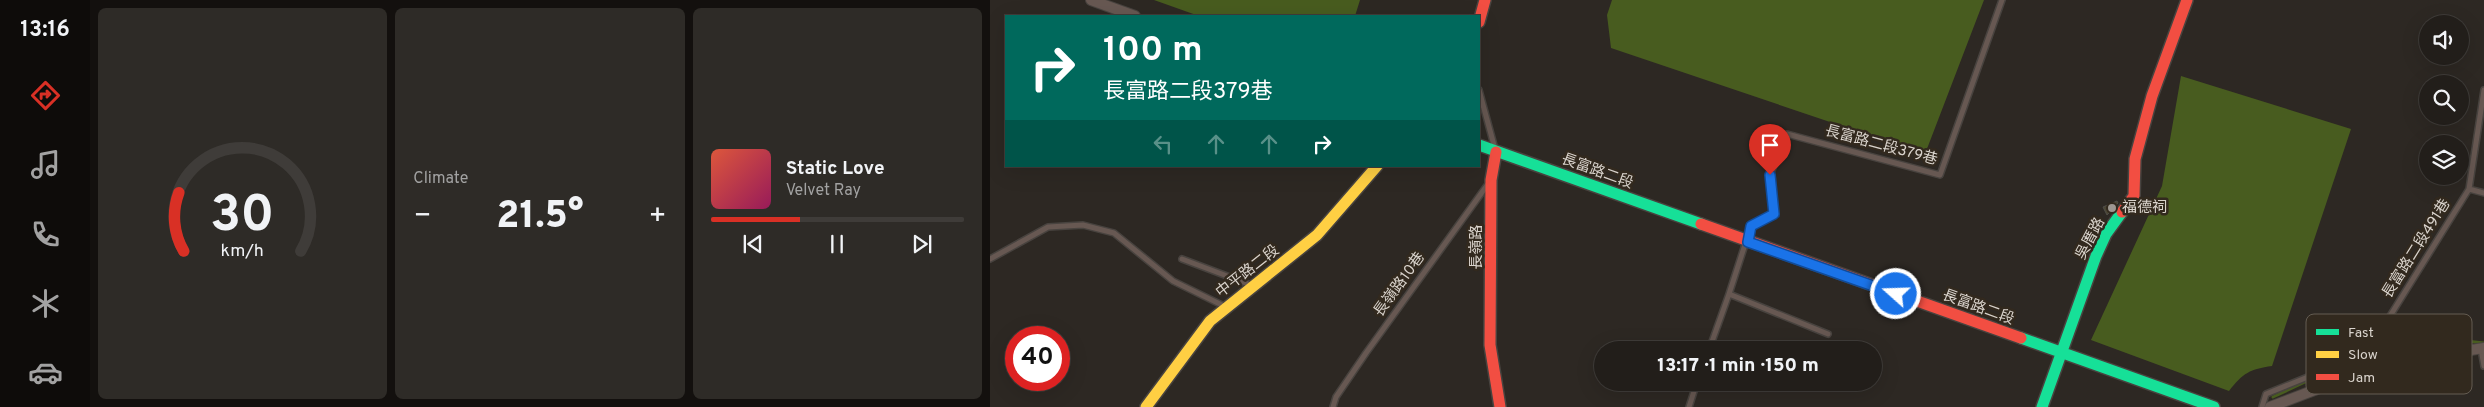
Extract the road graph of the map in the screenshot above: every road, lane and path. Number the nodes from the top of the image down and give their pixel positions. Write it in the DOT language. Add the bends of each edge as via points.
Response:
graph roads {
  1 [pos="1091,0"];
  2 [pos="1485,0"];
  3 [pos="2002,0"];
  4 [pos="2186,0"];
  5 [pos="1132,15"];
  6 [pos="1480,18"];
  7 [pos="2484,90"];
  8 [pos="1480,94"];
  9 [pos="1480,145"];
  10 [pos="1496,152"];
  11 [pos="1376,167"];
  12 [pos="1491,180"];
  13 [pos="2469,189"];
  14 [pos="2484,193"];
  15 [pos="1748,242"];
  16 [pos="990,259"];
  17 [pos="1182,259"];
  18 [pos="1254,287"];
  19 [pos="1729,294"];
  20 [pos="1227,308"];
  21 [pos="2391,314"];
  22 [pos="1828,334"];
  23 [pos="1712,341"];
  24 [pos="2482,348"];
  25 [pos="2062,354"];
  26 [pos="2484,366"];
  27 [pos="2306,378"];
  28 [pos="1695,391"];
  29 [pos="2306,394"];
  30 [pos="2274,406"];
  31 [pos="1146,407"];
  32 [pos="1333,407"];
  33 [pos="1500,407"];
  34 [pos="1689,407"];
  35 [pos="2042,407"];
  36 [pos="2214,407"];
  37 [pos="2262,407"];
  1 -- 5 [label="street"];
  2 -- 6 [label="street"];
  3 -- 15 [label="lane, 長富路二段379巷" via="1940,175 1787,134 1770,175 1774,214 1751,226"];
  4 -- 25 [label="street, 吳厝路" via="2152,96 2135,160 2134,196 2106,234"];
  7 -- 13 [label="lane, 長富路二段491巷"];
  8 -- 10 [label="lane, 長嶺路"];
  9 -- 10 [label="street, 長富路二段"];
  10 -- 12 [label="street, 長嶺路"];
  10 -- 15 [label="street, 長富路二段"];
  11 -- 18 [label="street, 中平路二段" via="1317,235"];
  12 -- 32 [label="lane, 長嶺路10巷" via="1366,353 1336,397"];
  12 -- 33 [label="street, 長嶺路" via="1490,345"];
  13 -- 14 [label="lane"];
  13 -- 21 [label="lane, 長富路二段491巷"];
  15 -- 19 [label="lane"];
  15 -- 25 [label="street, 長富路二段"];
  16 -- 20 [label="lane" via="1048,227 1083,225 1114,233 1173,281"];
  17 -- 18 [label="lane"];
  18 -- 20 [label="street, 中平路二段"];
  19 -- 22 [label="lane"];
  19 -- 23 [label="lane"];
  20 -- 31 [label="street, 中平路二段" via="1210,321"];
  24 -- 26 [label="lane"];
  25 -- 35 [label="street, 吳厝路"];
  25 -- 36 [label="street, 長富路二段"];
  27 -- 37 [label="lane, 長富路二段491巷" via="2266,394"];
  28 -- 34 [label="lane"];
  29 -- 30 [label="street"];
}
